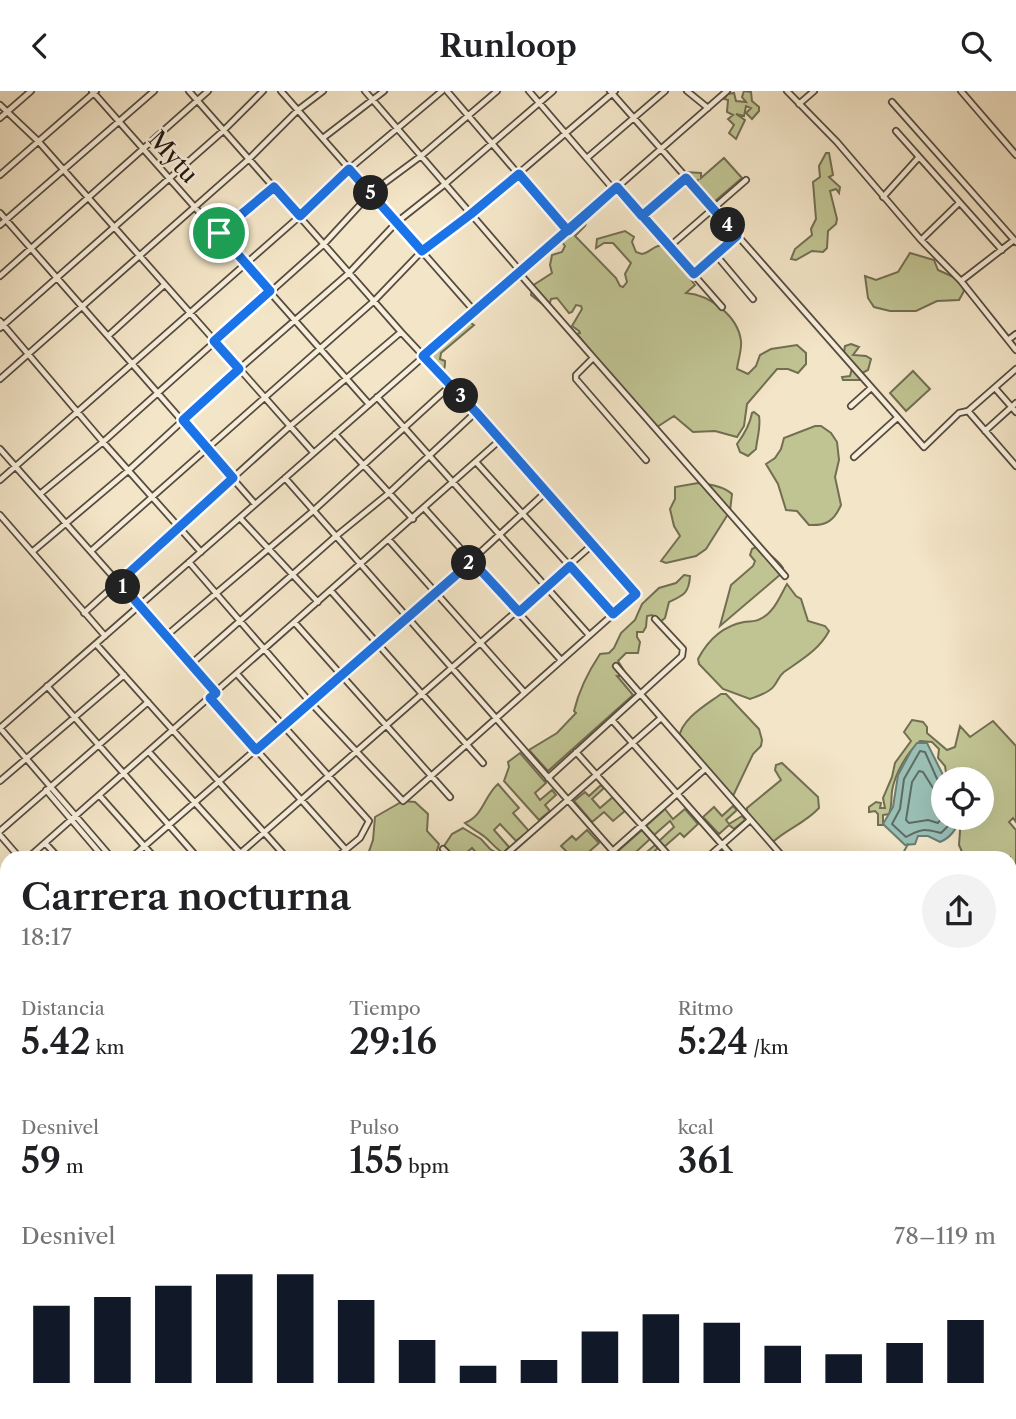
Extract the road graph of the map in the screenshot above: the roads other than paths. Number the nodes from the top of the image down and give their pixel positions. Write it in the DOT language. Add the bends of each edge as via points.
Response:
graph roads {
  1 [pos="31,91"];
  2 [pos="155,91"];
  3 [pos="188,91"];
  4 [pos="208,91"];
  5 [pos="262,91"];
  6 [pos="281,91"];
  7 [pos="323,91"];
  8 [pos="365,91"];
  9 [pos="384,91"];
  10 [pos="445,91"];
  11 [pos="497,91"];
  12 [pos="529,91"];
  13 [pos="553,91"];
  14 [pos="665,91"];
  15 [pos="687,91"];
  16 [pos="727,91"];
  17 [pos="787,91"];
  18 [pos="814,91"];
  19 [pos="961,91"];
  20 [pos="94,92"];
  21 [pos="613,92"];
  22 [pos="373,100"];
  23 [pos="198,101"];
  24 [pos="892,102"];
  25 [pos="540,103"];
  26 [pos="799,104"];
  27 [pos="0,105"];
  28 [pos="708,108"];
  29 [pos="298,110"];
  30 [pos="6,113"];
  31 [pos="468,116"];
  32 [pos="0,118"];
  33 [pos="634,119"];
  34 [pos="118,121"];
  35 [pos="398,129"];
  36 [pos="223,131"];
  37 [pos="896,131"];
  38 [pos="566,133"];
  39 [pos="323,138"];
  40 [pos="39,142"];
  41 [pos="492,143"];
  42 [pos="661,149"];
  43 [pos="144,151"];
  44 [pos="1016,155"];
  45 [pos="421,156"];
  46 [pos="919,157"];
  47 [pos="587,158"];
  48 [pos="249,159"];
  49 [pos="349,169"];
  50 [pos="63,171"];
  51 [pos="519,174"];
  52 [pos="0,175"];
  53 [pos="170,177"];
  54 [pos="686,178"];
  55 [pos="746,180"];
  56 [pos="445,184"];
  57 [pos="274,187"];
  58 [pos="616,188"];
  59 [pos="371,193"];
  60 [pos="883,197"];
  61 [pos="88,198"];
  62 [pos="959,203"];
  63 [pos="194,206"];
  64 [pos="713,209"];
  65 [pos="0,213"];
  66 [pos="471,214"];
  67 [pos="300,216"];
  68 [pos="642,216"];
  69 [pos="6,219"];
  70 [pos="397,222"];
  71 [pos="0,225"];
  72 [pos="114,227"];
  73 [pos="568,231"];
  74 [pos="219,233"];
  75 [pos="737,236"];
  76 [pos="921,240"];
  77 [pos="1015,241"];
  78 [pos="324,244"];
  79 [pos="669,247"];
  80 [pos="31,248"];
  81 [pos="1002,250"];
  82 [pos="422,251"];
  83 [pos="139,255"];
  84 [pos="716,255"];
  85 [pos="245,262"];
  86 [pos="349,273"];
  87 [pos="520,273"];
  88 [pos="694,274"];
  89 [pos="0,276"];
  90 [pos="57,278"];
  91 [pos="961,281"];
  92 [pos="164,285"];
  93 [pos="270,291"];
  94 [pos="753,299"];
  95 [pos="374,301"];
  96 [pos="82,306"];
  97 [pos="722,307"];
  98 [pos="189,313"];
  99 [pos="476,313"];
  100 [pos="296,319"];
  101 [pos="1,325"];
  102 [pos="401,332"];
  103 [pos="1016,334"];
  104 [pos="108,336"];
  105 [pos="1008,340"];
  106 [pos="214,341"];
  107 [pos="320,349"];
  108 [pos="1016,351"];
  109 [pos="29,353"];
  110 [pos="423,356"];
  111 [pos="593,358"];
  112 [pos="132,363"];
  113 [pos="239,369"];
  114 [pos="1016,369"];
  115 [pos="346,377"];
  116 [pos="0,379"];
  117 [pos="451,385"];
  118 [pos="871,388"];
  119 [pos="995,388"];
  120 [pos="159,393"];
  121 [pos="377,397"];
  122 [pos="265,398"];
  123 [pos="368,403"];
  124 [pos="850,406"];
  125 [pos="1015,407"];
  126 [pos="78,411"];
  127 [pos="968,411"];
  128 [pos="476,412"];
  129 [pos="897,418"];
  130 [pos="183,420"];
  131 [pos="289,427"];
  132 [pos="404,428"];
  133 [pos="985,431"];
  134 [pos="335,433"];
  135 [pos="500,440"];
  136 [pos="103,442"];
  137 [pos="0,449"];
  138 [pos="207,449"];
  139 [pos="313,452"];
  140 [pos="429,456"];
  141 [pos="854,457"];
  142 [pos="646,460"];
  143 [pos="477,462"];
  144 [pos="364,465"];
  145 [pos="16,466"];
  146 [pos="1016,466"];
  147 [pos="129,470"];
  148 [pos="233,478"];
  149 [pos="285,478"];
  150 [pos="0,480"];
  151 [pos="453,483"];
  152 [pos="546,492"];
  153 [pos="389,493"];
  154 [pos="40,494"];
  155 [pos="152,497"];
  156 [pos="255,504"];
  157 [pos="425,509"];
  158 [pos="313,511"];
  159 [pos="523,514"];
  160 [pos="0,515"];
  161 [pos="240,518"];
  162 [pos="413,519"];
  163 [pos="66,523"];
  164 [pos="179,527"];
  165 [pos="500,535"];
  166 [pos="335,537"];
  167 [pos="389,540"];
  168 [pos="592,545"];
  169 [pos="268,548"];
  170 [pos="91,551"];
  171 [pos="32,552"];
  172 [pos="201,552"];
  173 [pos="472,561"];
  174 [pos="189,562"];
  175 [pos="360,565"];
  176 [pos="570,566"];
  177 [pos="291,575"];
  178 [pos="785,576"];
  179 [pos="119,582"];
  180 [pos="547,587"];
  181 [pos="331,591"];
  182 [pos="436,593"];
  183 [pos="217,594"];
  184 [pos="318,602"];
  185 [pos="140,605"];
  186 [pos="519,612"];
  187 [pos="84,613"];
  188 [pos="613,614"];
  189 [pos="406,618"];
  190 [pos="655,618"];
  191 [pos="241,621"];
  192 [pos="295,623"];
  193 [pos="589,635"];
  194 [pos="105,636"];
  195 [pos="166,636"];
  196 [pos="377,643"];
  197 [pos="482,643"];
  198 [pos="96,644"];
  199 [pos="265,649"];
  200 [pos="561,660"];
  201 [pos="191,664"];
  202 [pos="616,666"];
  203 [pos="452,670"];
  204 [pos="237,674"];
  205 [pos="124,675"];
  206 [pos="340,675"];
  207 [pos="47,686"];
  208 [pos="524,692"];
  209 [pos="216,693"];
  210 [pos="641,694"];
  211 [pos="423,695"];
  212 [pos="210,698"];
  213 [pos="148,702"];
  214 [pos="310,702"];
  215 [pos="75,717"];
  216 [pos="661,718"];
  217 [pos="495,719"];
  218 [pos="612,720"];
  219 [pos="283,726"];
  220 [pos="387,727"];
  221 [pos="0,728"];
  222 [pos="173,731"];
  223 [pos="633,743"];
  224 [pos="466,744"];
  225 [pos="99,745"];
  226 [pos="256,750"];
  227 [pos="149,752"];
  228 [pos="576,752"];
  229 [pos="357,753"];
  230 [pos="25,759"];
  231 [pos="483,763"];
  232 [pos="705,768"];
  233 [pos="124,774"];
  234 [pos="597,775"];
  235 [pos="430,776"];
  236 [pos="328,777"];
  237 [pos="548,778"];
  238 [pos="0,781"];
  239 [pos="219,782"];
  240 [pos="48,789"];
  241 [pos="677,794"];
  242 [pos="99,795"];
  243 [pos="450,797"];
  244 [pos="302,801"];
  245 [pos="568,801"];
  246 [pos="194,803"];
  247 [pos="72,817"];
  248 [pos="750,820"];
  249 [pos="169,825"];
  250 [pos="642,826"];
  251 [pos="0,833"];
  252 [pos="264,833"];
  253 [pos="45,843"];
  254 [pos="722,845"];
  255 [pos="145,847"];
  256 [pos="346,850"];
  257 [pos="14,851"];
  258 [pos="36,851"];
  259 [pos="52,851"];
  260 [pos="98,851"];
  261 [pos="105,851"];
  262 [pos="140,851"];
  263 [pos="149,851"];
  264 [pos="192,851"];
  265 [pos="236,851"];
  266 [pos="245,851"];
  267 [pos="280,851"];
  268 [pos="511,851"];
  269 [pos="612,851"];
  270 [pos="614,851"];
  271 [pos="665,851"];
  272 [pos="715,851"];
  273 [pos="728,851"];
  274 [pos="778,851"];
  1 -- 30 [label="street"];
  2 -- 34 [label="street"];
  3 -- 23 [label="street"];
  4 -- 23 [label="street"];
  5 -- 36 [label="street"];
  6 -- 29 [label="street"];
  7 -- 29 [label="street"];
  8 -- 22 [label="street"];
  9 -- 22 [label="street"];
  10 -- 31 [label="street"];
  10 -- 35 [label="street"];
  11 -- 31 [label="street"];
  12 -- 25 [label="street"];
  13 -- 25 [label="street"];
  14 -- 33 [label="street"];
  15 -- 28 [label="street"];
  16 -- 28 [label="street"];
  17 -- 26 [label="street"];
  18 -- 26 [label="street"];
  19 -- 44 [label="street"];
  20 -- 34 [label="street, Mytu"];
  20 -- 40 [label="street"];
  21 -- 33 [label="street"];
  21 -- 38 [label="street"];
  22 -- 35 [label="street"];
  22 -- 39 [label="street"];
  23 -- 36 [label="street"];
  23 -- 43 [label="street"];
  24 -- 77 [label="street"];
  25 -- 38 [label="street"];
  25 -- 41 [label="street"];
  26 -- 60 [label="street"];
  27 -- 30 [label="street"];
  28 -- 42 [label="street"];
  29 -- 39 [label="street"];
  29 -- 48 [label="street"];
  30 -- 32 [label="street"];
  30 -- 40 [label="street"];
  31 -- 41 [label="street"];
  31 -- 45 [label="street"];
  33 -- 42 [label="street"];
  33 -- 47 [label="street"];
  34 -- 43 [label="street, Mytu"];
  34 -- 50 [label="street"];
  35 -- 45 [label="street"];
  35 -- 49 [label="street"];
  36 -- 48 [label="street"];
  36 -- 53 [label="street"];
  37 -- 46 [label="street"];
  38 -- 47 [label="street"];
  38 -- 51 [label="street"];
  39 -- 49 [label="street"];
  40 -- 50 [label="street"];
  40 -- 52 [label="street"];
  41 -- 51 [label="street"];
  41 -- 56 [label="street"];
  42 -- 54 [label="street"];
  42 -- 58 [label="street"];
  43 -- 53 [label="street, Mytu"];
  43 -- 61 [label="street"];
  45 -- 56 [label="street"];
  45 -- 59 [label="street"];
  46 -- 60 [label="street"];
  46 -- 62 [label="street"];
  47 -- 58 [label="street"];
  48 -- 57 [label="street"];
  48 -- 63 [label="street"];
  49 -- 59 [label="street"];
  49 -- 67 [label="street"];
  50 -- 61 [label="street"];
  50 -- 69 [label="street"];
  51 -- 66 [label="street"];
  51 -- 73 [label="street"];
  53 -- 63 [label="street, Mytu"];
  53 -- 72 [label="street"];
  54 -- 64 [label="street"];
  54 -- 68 [label="street"];
  55 -- 64 [label="street"];
  56 -- 66 [label="street"];
  56 -- 70 [label="street"];
  57 -- 67 [label="street"];
  57 -- 74 [label="street"];
  58 -- 68 [label="street"];
  58 -- 73 [label="street"];
  59 -- 70 [label="street"];
  59 -- 78 [label="street"];
  60 -- 76 [label="street"];
  61 -- 72 [label="street"];
  61 -- 80 [label="street"];
  62 -- 76 [label="street"];
  62 -- 81 [label="street"];
  63 -- 74 [label="street, Mytu"];
  63 -- 83 [label="street"];
  64 -- 75 [label="street"];
  64 -- 79 [label="street"];
  65 -- 69 [label="street"];
  66 -- 82 [label="street"];
  66 -- 87 [label="street"];
  67 -- 78 [label="street"];
  67 -- 85 [label="street"];
  68 -- 79 [label="street"];
  69 -- 71 [label="street"];
  69 -- 80 [label="street"];
  70 -- 82 [label="street"];
  70 -- 86 [label="street"];
  72 -- 83 [label="street"];
  72 -- 90 [label="street"];
  73 -- 87 [label="street"];
  74 -- 85 [label="street, Mytu"];
  75 -- 84 [label="street"];
  75 -- 118 [label="street"];
  76 -- 91 [label="street"];
  77 -- 81 [label="street"];
  78 -- 86 [label="street"];
  78 -- 93 [label="street"];
  79 -- 88 [label="street"];
  80 -- 89 [label="street"];
  80 -- 90 [label="street"];
  81 -- 91 [label="street"];
  82 -- 95 [label="street"];
  82 -- 99 [label="street"];
  83 -- 92 [label="street"];
  83 -- 96 [label="street"];
  84 -- 88 [label="street"];
  84 -- 94 [label="street"];
  85 -- 93 [label="street, Mytu"];
  85 -- 98 [label="street"];
  86 -- 95 [label="street"];
  86 -- 100 [label="street"];
  87 -- 99 [label="street"];
  87 -- 111 [label="street"];
  88 -- 97 [label="street"];
  90 -- 96 [label="street"];
  90 -- 101 [label="street"];
  91 -- 105 [label="street"];
  92 -- 98 [label="street"];
  92 -- 104 [label="street"];
  93 -- 100 [label="street, Mytu"];
  93 -- 106 [label="street"];
  95 -- 102 [label="street"];
  95 -- 107 [label="street"];
  96 -- 104 [label="street"];
  96 -- 109 [label="street"];
  98 -- 106 [label="street"];
  98 -- 112 [label="street"];
  99 -- 110 [label="street"];
  100 -- 107 [label="street, Mytu"];
  100 -- 113 [label="street"];
  101 -- 109 [label="street"];
  102 -- 110 [label="street"];
  102 -- 115 [label="street"];
  103 -- 105 [label="street"];
  104 -- 112 [label="street"];
  105 -- 108 [label="street"];
  106 -- 113 [label="street"];
  106 -- 120 [label="street"];
  107 -- 115 [label="street, Mytu"];
  107 -- 122 [label="street"];
  109 -- 116 [label="street"];
  109 -- 126 [label="street"];
  110 -- 117 [label="street"];
  110 -- 121 [label="street"];
  111 -- 142 [label="street" via="576,379"];
  111 -- 178 [label="street"];
  112 -- 120 [label="street"];
  112 -- 126 [label="street"];
  113 -- 122 [label="street"];
  113 -- 130 [label="street"];
  114 -- 119 [label="street"];
  115 -- 123 [label="street, Mytu"];
  115 -- 131 [label="street"];
  117 -- 128 [label="street"];
  117 -- 132 [label="street"];
  118 -- 124 [label="street"];
  118 -- 129 [label="street"];
  119 -- 125 [label="street"];
  119 -- 127 [label="street"];
  120 -- 130 [label="street"];
  120 -- 136 [label="street"];
  121 -- 123 [label="street"];
  121 -- 132 [label="street"];
  122 -- 131 [label="street"];
  122 -- 138 [label="street"];
  123 -- 134 [label="street"];
  125 -- 133 [label="street"];
  126 -- 136 [label="street"];
  126 -- 145 [label="street"];
  127 -- 129 [label="street" via="959,413 924,447"];
  127 -- 133 [label="street"];
  128 -- 135 [label="street"];
  128 -- 140 [label="street"];
  129 -- 141 [label="street"];
  130 -- 138 [label="street"];
  130 -- 147 [label="street"];
  131 -- 139 [label="street"];
  131 -- 148 [label="street"];
  132 -- 140 [label="street"];
  132 -- 144 [label="street"];
  133 -- 146 [label="street"];
  134 -- 139 [label="street"];
  134 -- 144 [label="street"];
  135 -- 143 [label="street"];
  135 -- 152 [label="street"];
  136 -- 147 [label="street"];
  136 -- 154 [label="street"];
  137 -- 145 [label="street"];
  138 -- 148 [label="street"];
  138 -- 155 [label="street"];
  139 -- 149 [label="street"];
  140 -- 151 [label="street"];
  140 -- 153 [label="street"];
  143 -- 151 [label="street"];
  143 -- 159 [label="street"];
  144 -- 153 [label="street"];
  144 -- 158 [label="street"];
  145 -- 150 [label="street"];
  145 -- 154 [label="street"];
  147 -- 155 [label="street"];
  147 -- 163 [label="street"];
  148 -- 156 [label="street"];
  148 -- 164 [label="street"];
  149 -- 156 [label="street"];
  149 -- 158 [label="street"];
  151 -- 157 [label="street"];
  151 -- 165 [label="street"];
  152 -- 159 [label="street"];
  152 -- 168 [label="street"];
  153 -- 162 [label="street"];
  153 -- 166 [label="street"];
  154 -- 163 [label="street"];
  155 -- 164 [label="street"];
  155 -- 170 [label="street"];
  156 -- 161 [label="street"];
  157 -- 162 [label="street"];
  157 -- 173 [label="street"];
  158 -- 166 [label="street"];
  158 -- 169 [label="street"];
  159 -- 165 [label="street"];
  159 -- 176 [label="street"];
  160 -- 171 [label="street"];
  161 -- 169 [label="street"];
  161 -- 172 [label="street"];
  162 -- 167 [label="street"];
  163 -- 170 [label="street"];
  163 -- 171 [label="street"];
  164 -- 172 [label="street"];
  164 -- 179 [label="street"];
  165 -- 173 [label="street"];
  165 -- 180 [label="street"];
  166 -- 175 [label="street"];
  166 -- 177 [label="street"];
  167 -- 175 [label="street"];
  167 -- 182 [label="street"];
  168 -- 176 [label="street"];
  168 -- 188 [label="street" via="636,594"];
  169 -- 177 [label="street"];
  169 -- 183 [label="street"];
  170 -- 179 [label="street"];
  171 -- 187 [label="street"];
  172 -- 174 [label="street"];
  173 -- 182 [label="street"];
  173 -- 186 [label="street"];
  174 -- 183 [label="street"];
  174 -- 185 [label="street"];
  175 -- 181 [label="street"];
  175 -- 189 [label="street"];
  176 -- 180 [label="street"];
  176 -- 188 [label="street"];
  177 -- 184 [label="street"];
  177 -- 191 [label="street"];
  179 -- 185 [label="street"];
  179 -- 187 [label="street"];
  180 -- 186 [label="street"];
  180 -- 193 [label="street"];
  181 -- 184 [label="street"];
  181 -- 196 [label="street"];
  182 -- 189 [label="street"];
  182 -- 197 [label="street"];
  183 -- 191 [label="street"];
  183 -- 195 [label="street"];
  184 -- 192 [label="street"];
  185 -- 194 [label="street"];
  185 -- 195 [label="street"];
  186 -- 197 [label="street"];
  186 -- 200 [label="street"];
  187 -- 194 [label="street"];
  188 -- 193 [label="street"];
  189 -- 196 [label="street"];
  189 -- 203 [label="street"];
  190 -- 210 [label="street" via="683,653"];
  191 -- 199 [label="street"];
  191 -- 201 [label="street"];
  192 -- 199 [label="street"];
  192 -- 206 [label="street"];
  193 -- 200 [label="street"];
  194 -- 198 [label="street"];
  195 -- 201 [label="street"];
  196 -- 206 [label="street"];
  196 -- 211 [label="street"];
  197 -- 203 [label="street"];
  197 -- 208 [label="street"];
  198 -- 205 [label="street"];
  198 -- 207 [label="street"];
  199 -- 204 [label="street"];
  199 -- 214 [label="street"];
  200 -- 208 [label="street"];
  201 -- 209 [label="street"];
  202 -- 210 [label="street"];
  203 -- 211 [label="street"];
  203 -- 217 [label="street"];
  204 -- 209 [label="street"];
  204 -- 219 [label="street"];
  205 -- 213 [label="street"];
  205 -- 215 [label="street"];
  206 -- 214 [label="street"];
  206 -- 220 [label="street"];
  207 -- 215 [label="street"];
  207 -- 221 [label="street"];
  208 -- 217 [label="street"];
  209 -- 212 [label="street"];
  210 -- 216 [label="street"];
  210 -- 218 [label="street"];
  211 -- 220 [label="street"];
  211 -- 224 [label="street"];
  212 -- 222 [label="street"];
  212 -- 226 [label="street"];
  213 -- 222 [label="street"];
  213 -- 225 [label="street"];
  214 -- 219 [label="street"];
  214 -- 229 [label="street"];
  215 -- 225 [label="street"];
  215 -- 230 [label="street"];
  216 -- 223 [label="street"];
  216 -- 232 [label="street"];
  217 -- 224 [label="street"];
  217 -- 237 [label="street"];
  218 -- 223 [label="street"];
  218 -- 228 [label="street"];
  219 -- 226 [label="street"];
  219 -- 236 [label="street"];
  220 -- 229 [label="street"];
  220 -- 235 [label="street"];
  221 -- 230 [label="street"];
  222 -- 227 [label="street"];
  222 -- 239 [label="street"];
  223 -- 234 [label="street"];
  223 -- 241 [label="street"];
  224 -- 231 [label="street"];
  224 -- 235 [label="street"];
  225 -- 233 [label="street"];
  225 -- 240 [label="street"];
  226 -- 239 [label="street"];
  226 -- 244 [label="street"];
  227 -- 233 [label="street"];
  227 -- 246 [label="street"];
  228 -- 234 [label="street"];
  228 -- 237 [label="street"];
  229 -- 235 [label="street" via="403,801"];
  229 -- 236 [label="street"];
  230 -- 238 [label="street"];
  230 -- 240 [label="street"];
  232 -- 241 [label="street"];
  232 -- 248 [label="street"];
  233 -- 242 [label="street"];
  233 -- 249 [label="street"];
  234 -- 245 [label="street"];
  234 -- 250 [label="street"];
  235 -- 243 [label="street"];
  236 -- 244 [label="street"];
  236 -- 256 [label="street" via="369,821 360,838"];
  237 -- 245 [label="street"];
  239 -- 246 [label="street"];
  239 -- 252 [label="street"];
  240 -- 247 [label="street"];
  240 -- 251 [label="street"];
  241 -- 250 [label="street"];
  241 -- 254 [label="street"];
  242 -- 247 [label="street"];
  242 -- 255 [label="street"];
  244 -- 252 [label="street"];
  244 -- 256 [label="street"];
  245 -- 268 [label="street"];
  245 -- 269 [label="street"];
  246 -- 249 [label="street"];
  246 -- 265 [label="street"];
  247 -- 253 [label="street"];
  247 -- 260 [label="street"];
  247 -- 261 [label="street"];
  248 -- 254 [label="street"];
  248 -- 274 [label="street"];
  249 -- 255 [label="street"];
  249 -- 264 [label="street"];
  250 -- 270 [label="street"];
  250 -- 271 [label="street"];
  251 -- 257 [label="street"];
  252 -- 266 [label="street"];
  252 -- 267 [label="street"];
  253 -- 258 [label="street"];
  253 -- 259 [label="street"];
  254 -- 272 [label="street"];
  254 -- 273 [label="street"];
  255 -- 262 [label="street"];
  255 -- 263 [label="street"];
}
